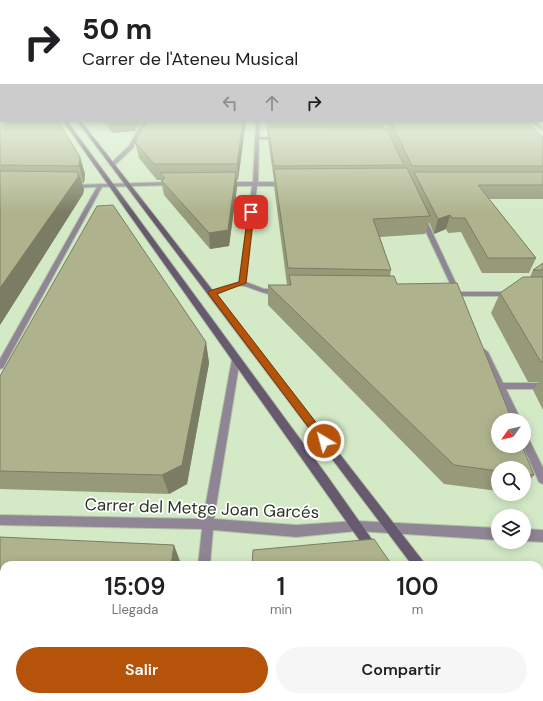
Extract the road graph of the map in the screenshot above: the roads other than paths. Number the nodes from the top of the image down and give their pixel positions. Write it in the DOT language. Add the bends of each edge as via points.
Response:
graph roads {
  1 [pos="84,148"];
  2 [pos="100,148"];
  3 [pos="130,148"];
  4 [pos="257,148"];
  5 [pos="113,164"];
  6 [pos="129,184"];
  7 [pos="179,184"];
  8 [pos="217,184"];
  9 [pos="255,184"];
  10 [pos="295,184"];
  11 [pos="68,186"];
  12 [pos="100,186"];
  13 [pos="111,186"];
  14 [pos="419,210"];
  15 [pos="242,283"];
  16 [pos="287,291"];
  17 [pos="212,293"];
  18 [pos="446,294"];
  19 [pos="521,294"];
  20 [pos="460,297"];
  21 [pos="481,344"];
  22 [pos="236,359"];
  23 [pos="0,366"];
  24 [pos="500,386"];
  25 [pos="543,386"];
  26 [pos="513,413"];
  27 [pos="531,453"];
  28 [pos="543,479"];
  29 [pos="0,520"];
  30 [pos="208,524"];
  31 [pos="357,526"];
  32 [pos="390,528"];
  33 [pos="491,534"];
  34 [pos="531,535"];
  35 [pos="543,536"];
  36 [pos="204,561"];
  37 [pos="381,561"];
  38 [pos="416,561"];
  1 -- 13 [label="street"];
  2 -- 5 [label="street"];
  3 -- 5 [label="street"];
  4 -- 9 [label="street"];
  5 -- 6 [label="street"];
  6 -- 7 [label="street"];
  6 -- 13 [label="street"];
  6 -- 17 [label="street"];
  8 -- 9 [label="street"];
  9 -- 10 [label="street"];
  9 -- 15 [label="street"];
  11 -- 12 [label="street"];
  12 -- 13 [label="street"];
  12 -- 23 [label="street"];
  13 -- 22 [label="street"];
  14 -- 20 [label="street"];
  15 -- 16 [label="street" via="263,291"];
  15 -- 17 [label="street"];
  17 -- 32 [label="street"];
  18 -- 20 [label="street"];
  19 -- 20 [label="street"];
  21 -- 24 [label="street"];
  22 -- 30 [label="street"];
  22 -- 31 [label="street"];
  24 -- 25 [label="street"];
  24 -- 26 [label="street"];
  27 -- 28 [label="street"];
  29 -- 30 [label="street, Carrer del Metge Joan Garcés"];
  30 -- 31 [label="street, Carrer del Metge Joan Garcés" via="296,531"];
  30 -- 36 [label="street"];
  31 -- 32 [label="street, Carrer del Metge Joan Garcés"];
  31 -- 37 [label="street"];
  32 -- 33 [label="street, Carrer del Metge Joan Garcés"];
  32 -- 38 [label="street"];
  34 -- 35 [label="street"];
}
